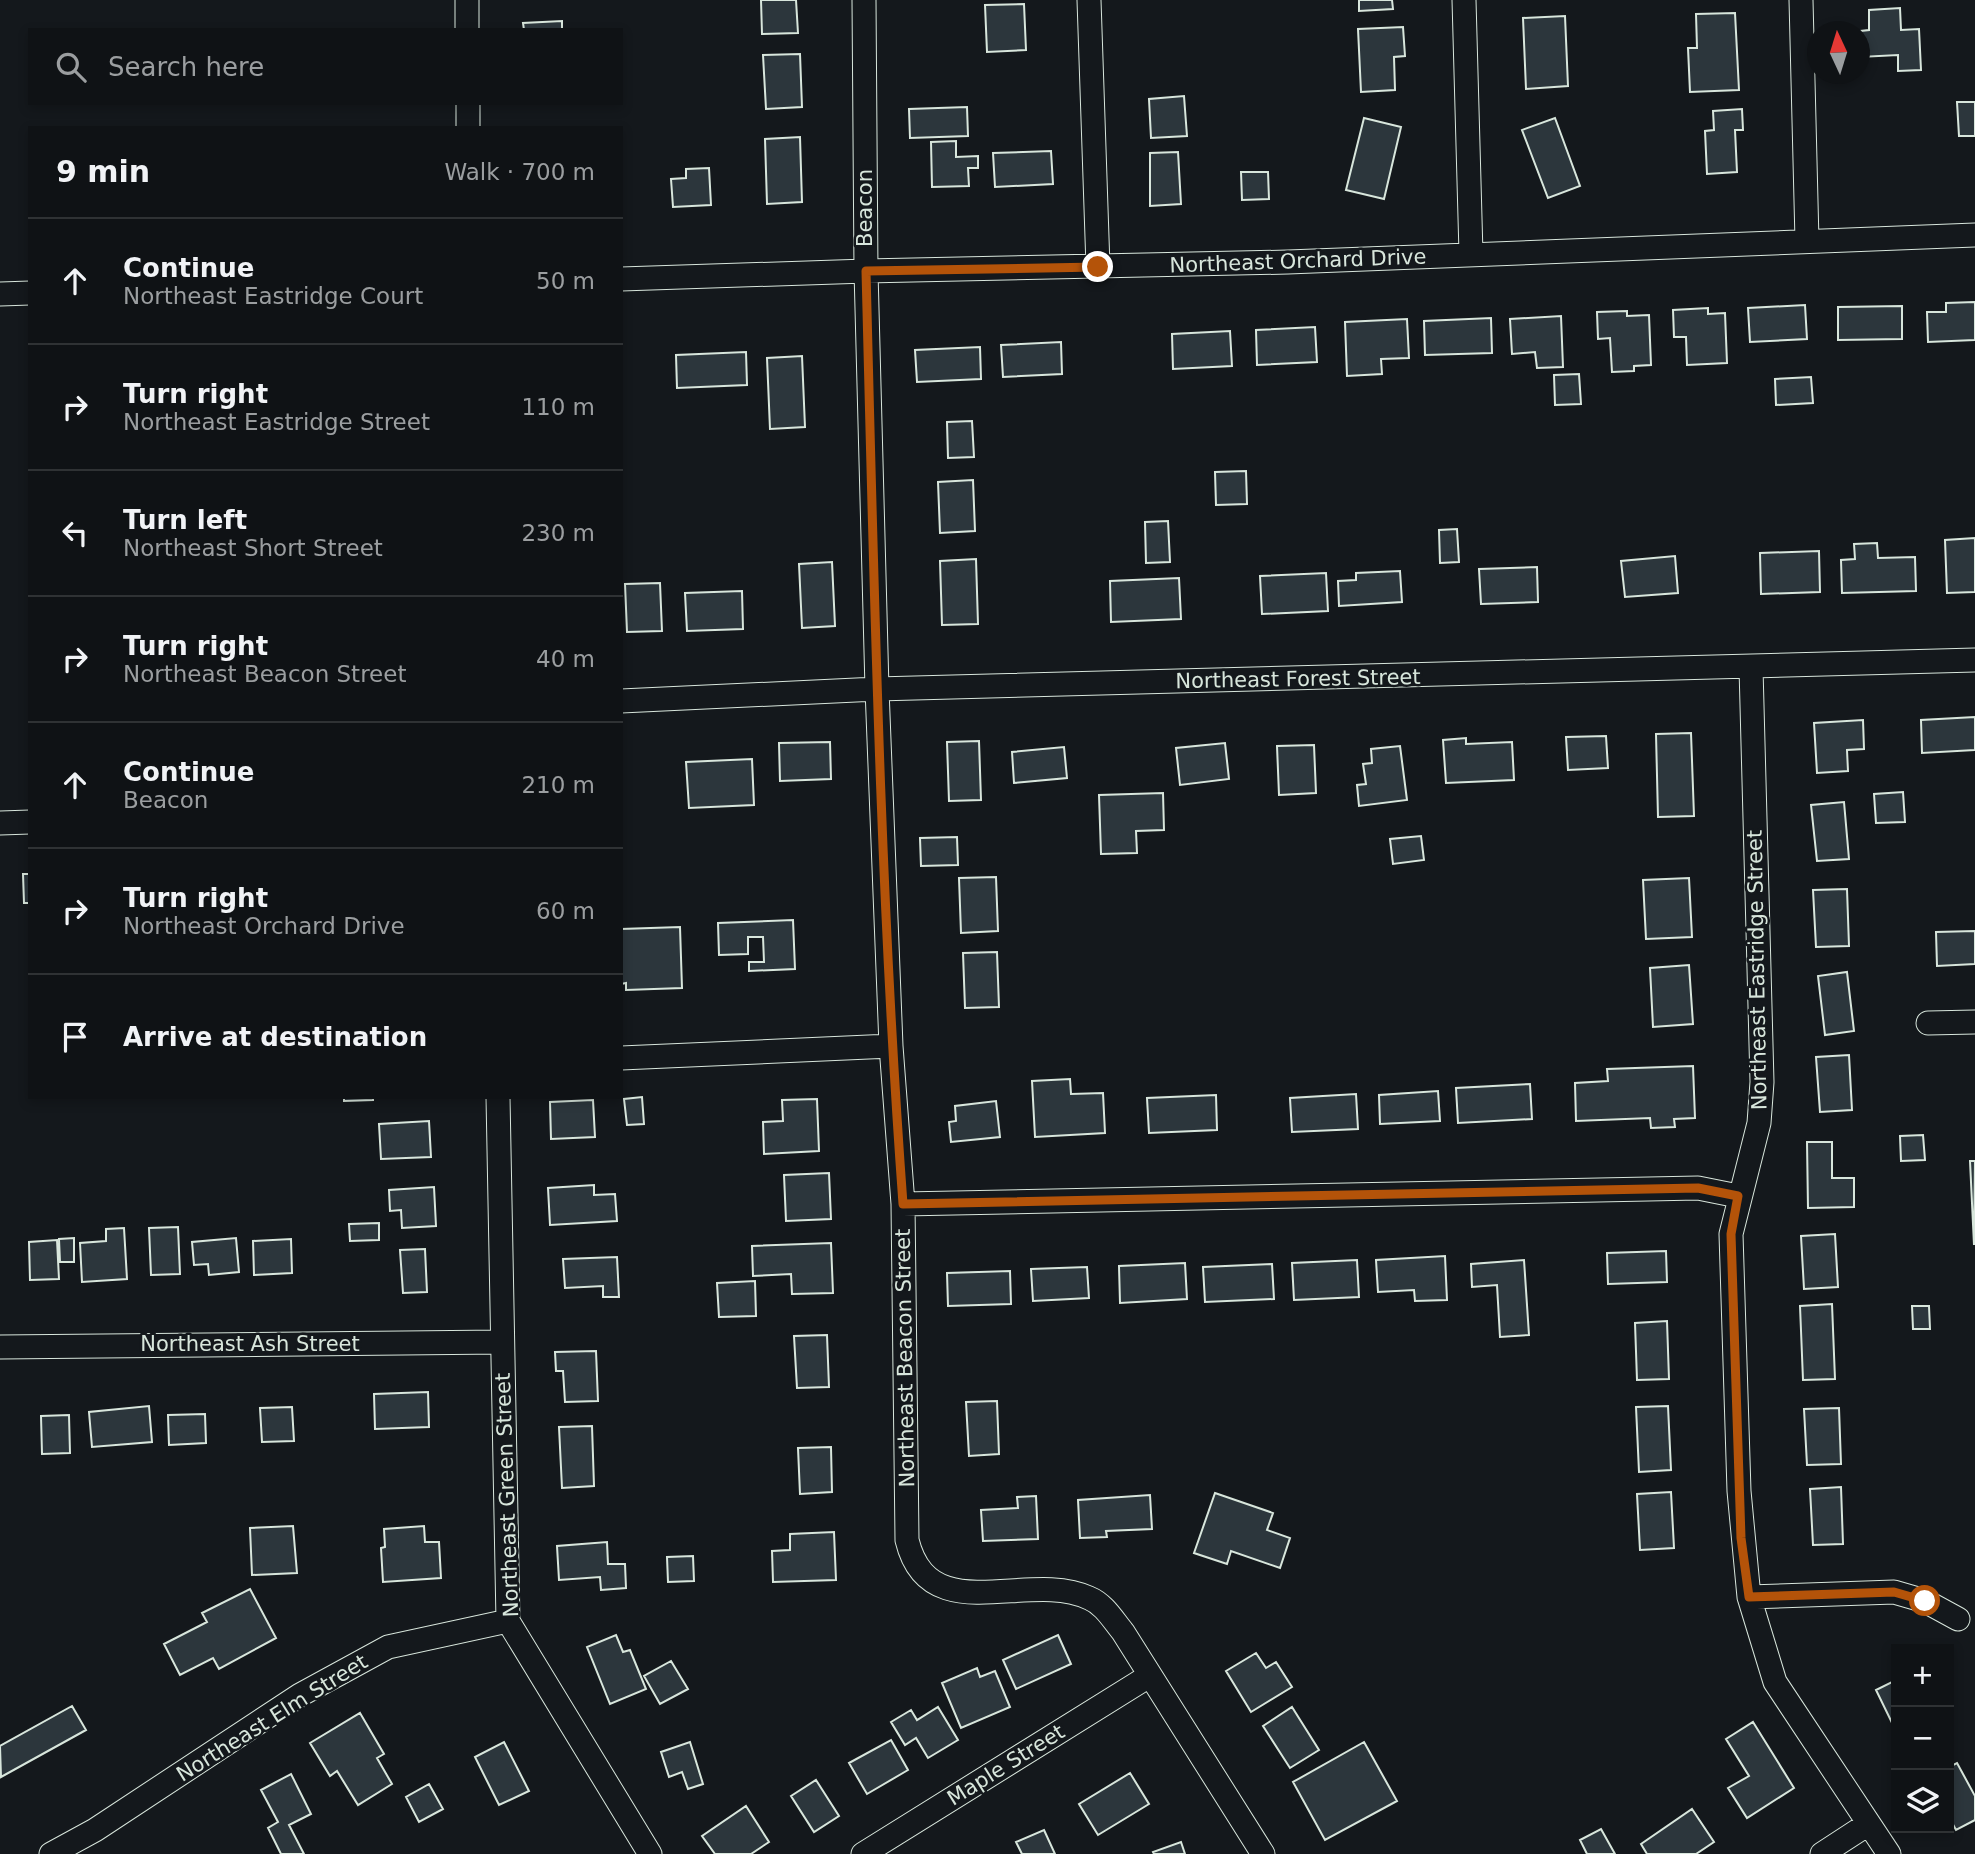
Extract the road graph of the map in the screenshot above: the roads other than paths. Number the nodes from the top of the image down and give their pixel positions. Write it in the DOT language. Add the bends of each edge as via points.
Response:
graph roads {
  1 [pos="467,0"];
  2 [pos="864,0"];
  3 [pos="1089,0"];
  4 [pos="1464,0"];
  5 [pos="1801,0"];
  6 [pos="467,28"];
  7 [pos="468,105"];
  8 [pos="468,126"];
  9 [pos="1975,235"];
  10 [pos="1807,241"];
  11 [pos="1471,254"];
  12 [pos="1098,267"];
  13 [pos="866,271"];
  14 [pos="623,279"];
  15 [pos="28,293"];
  16 [pos="0,294"];
  17 [pos="1975,660"];
  18 [pos="1751,668"];
  19 [pos="877,689"];
  20 [pos="623,701"];
  21 [pos="28,822"];
  22 [pos="0,823"];
  23 [pos="1975,1022"];
  24 [pos="1928,1023"];
  25 [pos="891,1046"];
  26 [pos="623,1058"];
  27 [pos="498,1099"];
  28 [pos="1738,1196"];
  29 [pos="903,1204"];
  30 [pos="501,1342"];
  31 [pos="0,1347"];
  32 [pos="1749,1597"];
  33 [pos="1958,1619"];
  34 [pos="508,1621"];
  35 [pos="1149,1676"];
  36 [pos="1868,1824"];
  37 [pos="51,1854"];
  38 [pos="650,1854"];
  39 [pos="863,1854"];
  40 [pos="1263,1854"];
  41 [pos="1822,1854"];
  42 [pos="1889,1854"];
  1 -- 6 [label="street"];
  2 -- 13 [label="street, Beacon"];
  3 -- 12 [label="street"];
  4 -- 11 [label="street"];
  5 -- 10 [label="street"];
  7 -- 8 [label="street"];
  9 -- 10 [label="street, Northeast Orchard Drive"];
  10 -- 11 [label="street, Northeast Orchard Drive"];
  11 -- 12 [label="street, Northeast Orchard Drive"];
  12 -- 13 [label="street, Northeast Orchard Drive"];
  13 -- 14 [label="street, Northeast Orchard Drive"];
  13 -- 19 [label="street, Beacon"];
  15 -- 16 [label="street"];
  17 -- 18 [label="street, Northeast Forest Street"];
  18 -- 19 [label="street, Northeast Forest Street"];
  18 -- 28 [label="street, Northeast Eastridge Street" via="1762,1082 1759,1124"];
  19 -- 20 [label="street, Northeast Forest Street"];
  19 -- 25 [label="street, Beacon"];
  21 -- 22 [label="street"];
  23 -- 24 [label="street"];
  25 -- 26 [label="street"];
  25 -- 29 [label="street, Northeast Beacon Street"];
  27 -- 30 [label="street, Northeast Green Street"];
  28 -- 29 [label="street" via="1698,1188"];
  28 -- 32 [label="street, Northeast Eastridge Street" via="1731,1234 1739,1503"];
  29 -- 35 [label="street, Northeast Beacon Street" via="907,1540 912,1560 927,1580 954,1589 1052,1591 1089,1597 1123,1632"];
  30 -- 31 [label="street, Northeast Ash Street"];
  30 -- 34 [label="street, Northeast Green Street"];
  32 -- 33 [label="street" via="1894,1592 1925,1601"];
  32 -- 36 [label="street, Northeast Eastridge Street" via="1774,1682"];
  34 -- 37 [label="street, Northeast Elm Street" via="388,1647 300,1695"];
  34 -- 38 [label="street, Northeast Green Street"];
  35 -- 39 [label="street, Maple Street"];
  35 -- 40 [label="street"];
  36 -- 41 [label="street"];
  36 -- 42 [label="street, Northeast Eastridge Street"];
}
